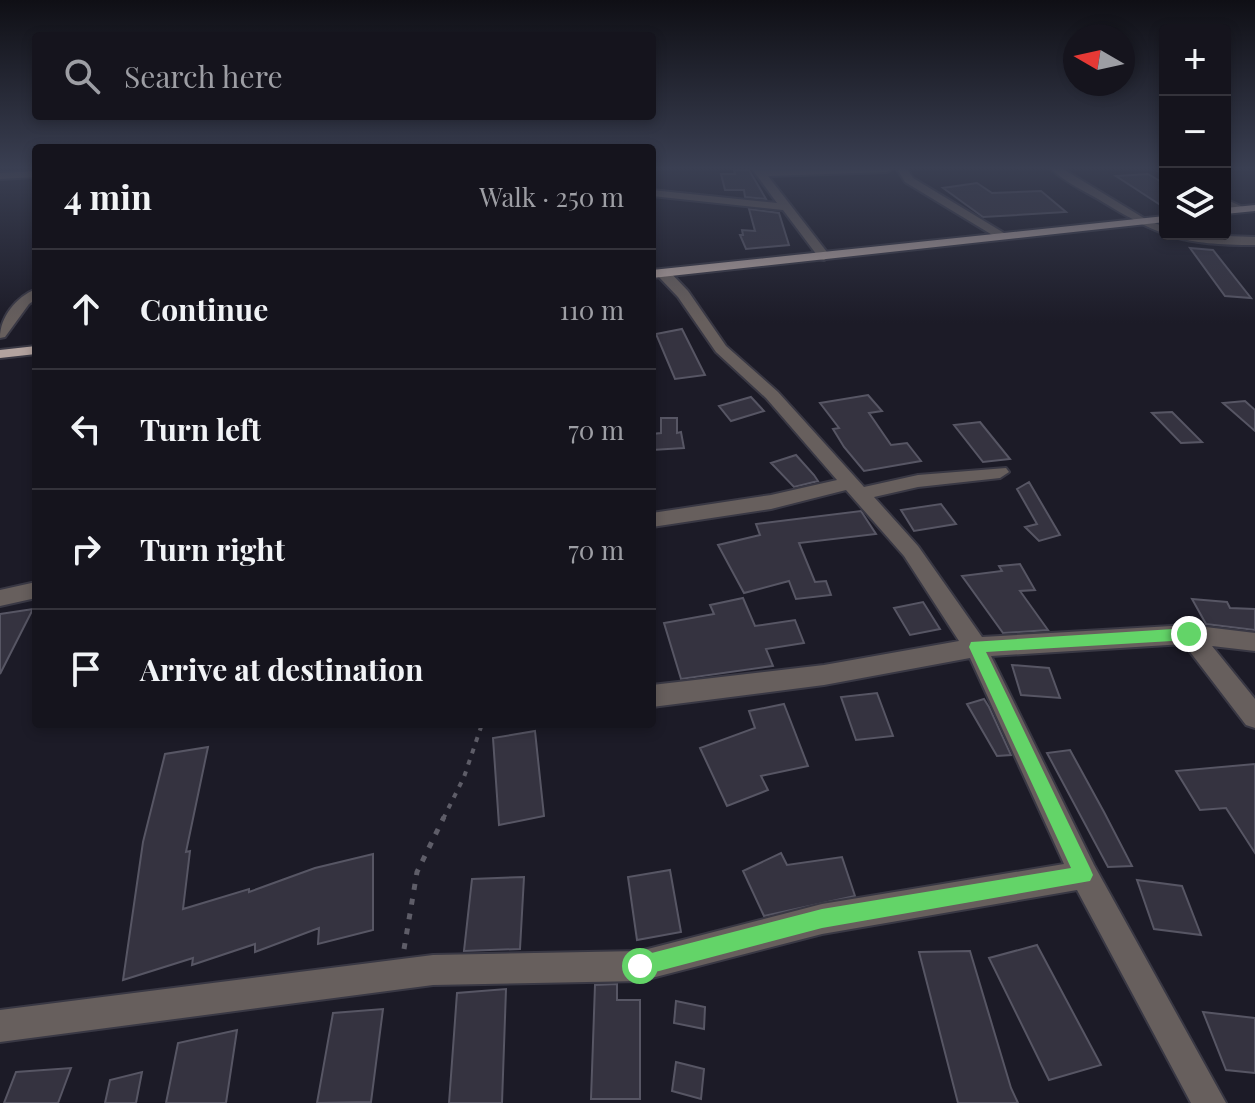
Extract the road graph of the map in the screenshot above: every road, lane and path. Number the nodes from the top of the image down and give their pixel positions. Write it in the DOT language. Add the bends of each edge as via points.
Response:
graph roads {
  1 [pos="798,220"];
  2 [pos="977,220"];
  3 [pos="1154,220"];
  4 [pos="1143,222"];
  5 [pos="1159,229"];
  6 [pos="1003,236"];
  7 [pos="1200,240"];
  8 [pos="1255,241"];
  9 [pos="824,256"];
  10 [pos="656,275"];
  11 [pos="684,283"];
  12 [pos="32,296"];
  13 [pos="0,334"];
  14 [pos="32,350"];
  15 [pos="0,354"];
  16 [pos="1000,472"];
  17 [pos="855,488"];
  18 [pos="656,519"];
  19 [pos="32,591"];
  20 [pos="0,598"];
  21 [pos="1189,634"];
  22 [pos="1255,642"];
  23 [pos="976,647"];
  24 [pos="656,696"];
  25 [pos="1255,717"];
  26 [pos="481,728"];
  27 [pos="1084,875"];
  28 [pos="399,975"];
  29 [pos="129,1009"];
  30 [pos="0,1019"];
  31 [pos="0,1026"];
  32 [pos="1209,1103"];
  1 -- 9 [label="street"];
  2 -- 6 [label="street"];
  3 -- 4 [label="main road"];
  4 -- 5 [label="street"];
  4 -- 6 [label="main road"];
  6 -- 9 [label="main road"];
  7 -- 8 [label="street"];
  9 -- 11 [label="main road"];
  10 -- 11 [label="street"];
  10 -- 11 [label="main road"];
  11 -- 17 [label="street" via="721,349 772,395"];
  12 -- 13 [label="street"];
  14 -- 15 [label="main road"];
  16 -- 17 [label="street"];
  17 -- 18 [label="street"];
  17 -- 23 [label="street" via="911,551"];
  19 -- 20 [label="street"];
  21 -- 22 [label="street"];
  21 -- 23 [label="street"];
  21 -- 25 [label="street"];
  23 -- 24 [label="street" via="824,675"];
  23 -- 27 [label="street"];
  26 -- 28 [label="path" via="464,777 417,872"];
  27 -- 28 [label="street" via="822,919 640,966"];
  27 -- 32 [label="street"];
  28 -- 29 [label="street"];
  29 -- 30 [label="street"];
  29 -- 31 [label="street"];
}
